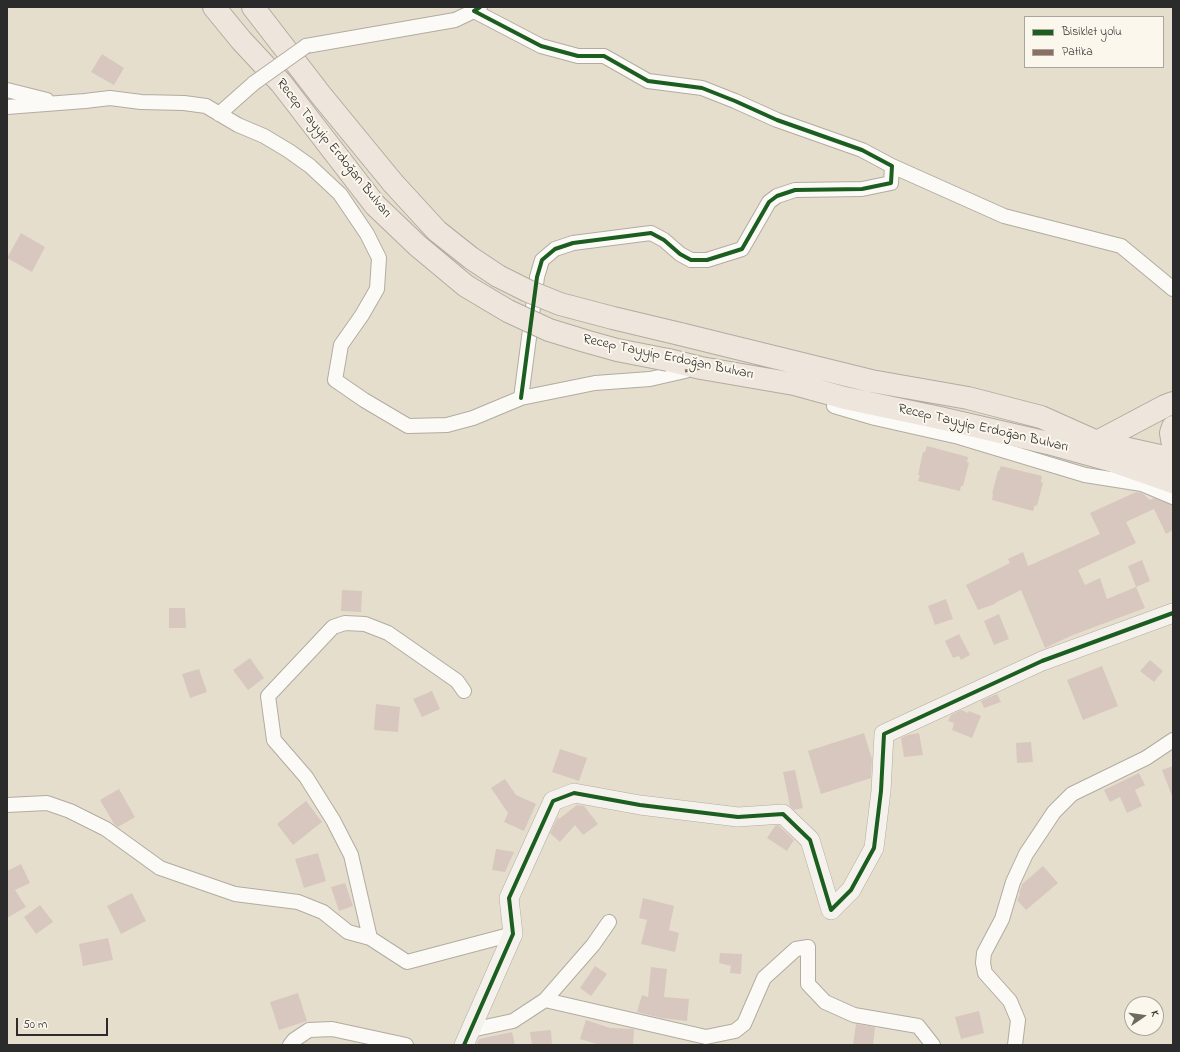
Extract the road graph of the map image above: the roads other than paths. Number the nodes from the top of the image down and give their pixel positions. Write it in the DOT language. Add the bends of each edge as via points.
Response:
graph roads {
  1 [pos="214,7"];
  2 [pos="253,7"];
  3 [pos="477,9"];
  4 [pos="7,90"];
  5 [pos="59,103"];
  6 [pos="7,107"];
  7 [pos="219,114"];
  8 [pos="892,166"];
  9 [pos="1173,289"];
  10 [pos="677,365"];
  11 [pos="521,398"];
  12 [pos="1173,403"];
  13 [pos="834,406"];
  14 [pos="1173,427"];
  15 [pos="1097,442"];
  16 [pos="1173,445"];
  17 [pos="1173,459"];
  18 [pos="1173,482"];
  19 [pos="1173,497"];
  20 [pos="1173,613"];
  21 [pos="464,691"];
  22 [pos="1173,740"];
  23 [pos="7,804"];
  24 [pos="609,922"];
  25 [pos="513,934"];
  26 [pos="370,938"];
  27 [pos="545,1000"];
  28 [pos="468,1038"];
  29 [pos="290,1045"];
  30 [pos="406,1045"];
  31 [pos="933,1045"];
  32 [pos="1016,1045"];
  1 -- 10 [label="main road, Recep Tayyip Erdoğan Bulvarı, bridge" via="281,83 375,205 418,246 466,286 508,311 549,330"];
  2 -- 15 [label="main road, Recep Tayyip Erdoğan Bulvarı, bridge" via="393,183 438,232 498,276 560,304 871,381 968,398 1041,417"];
  3 -- 7 [label="street, bridge" via="456,20 306,46 254,83"];
  3 -- 8 [label="street" via="541,46 578,56 604,56 648,81 702,88 777,120 862,150"];
  4 -- 5 [label="street"];
  5 -- 6 [label="street"];
  5 -- 7 [label="street" via="110,98 184,103 206,106"];
  7 -- 11 [label="street" via="271,140 310,166 340,194 379,258 377,289 341,344 335,380 408,426 447,425 473,418"];
  8 -- 9 [label="street" via="1004,216 1121,246"];
  8 -- 11 [label="street" via="891,183 862,189 795,190 777,196 769,202 742,249 707,260 692,260 651,233 573,242 555,249 542,260 537,277"];
  10 -- 11 [label="street" via="650,379 595,383"];
  10 -- 18 [label="main road, Recep Tayyip Erdoğan Bulvarı" via="794,384 845,398 1048,443 1113,461"];
  12 -- 15 [label="main road"];
  13 -- 19 [label="street" via="959,437 1085,475 1142,484"];
  14 -- 16 [label="main road"];
  15 -- 17 [label="main road, Recep Tayyip Erdoğan Bulvarı"];
  20 -- 25 [label="street" via="1042,661 884,734 874,848 851,890 831,910 810,840 783,814 738,817 640,805 574,793 553,801 509,898"];
  21 -- 26 [label="street" via="457,681 388,633 365,624 345,623 333,627 268,696 274,740 306,776 351,855"];
  22 -- 32 [label="street" via="1146,758 1072,794 1054,812 1026,854 1013,882 1002,919 984,953 982,963 985,973 1010,1001 1018,1020"];
  23 -- 26 [label="street" via="47,803 70,811 106,829 160,868 236,894 298,902 323,912 348,932"];
  24 -- 27 [label="street" via="593,945"];
  25 -- 26 [label="street" via="407,962"];
  25 -- 28 [label="street"];
  27 -- 28 [label="street" via="512,1021"];
  27 -- 31 [label="street" via="706,1037 735,1032 744,1024 764,978 796,949 808,947 808,984 825,1002 854,1015 918,1026"];
  29 -- 30 [label="street" via="309,1030 332,1029"];
}
